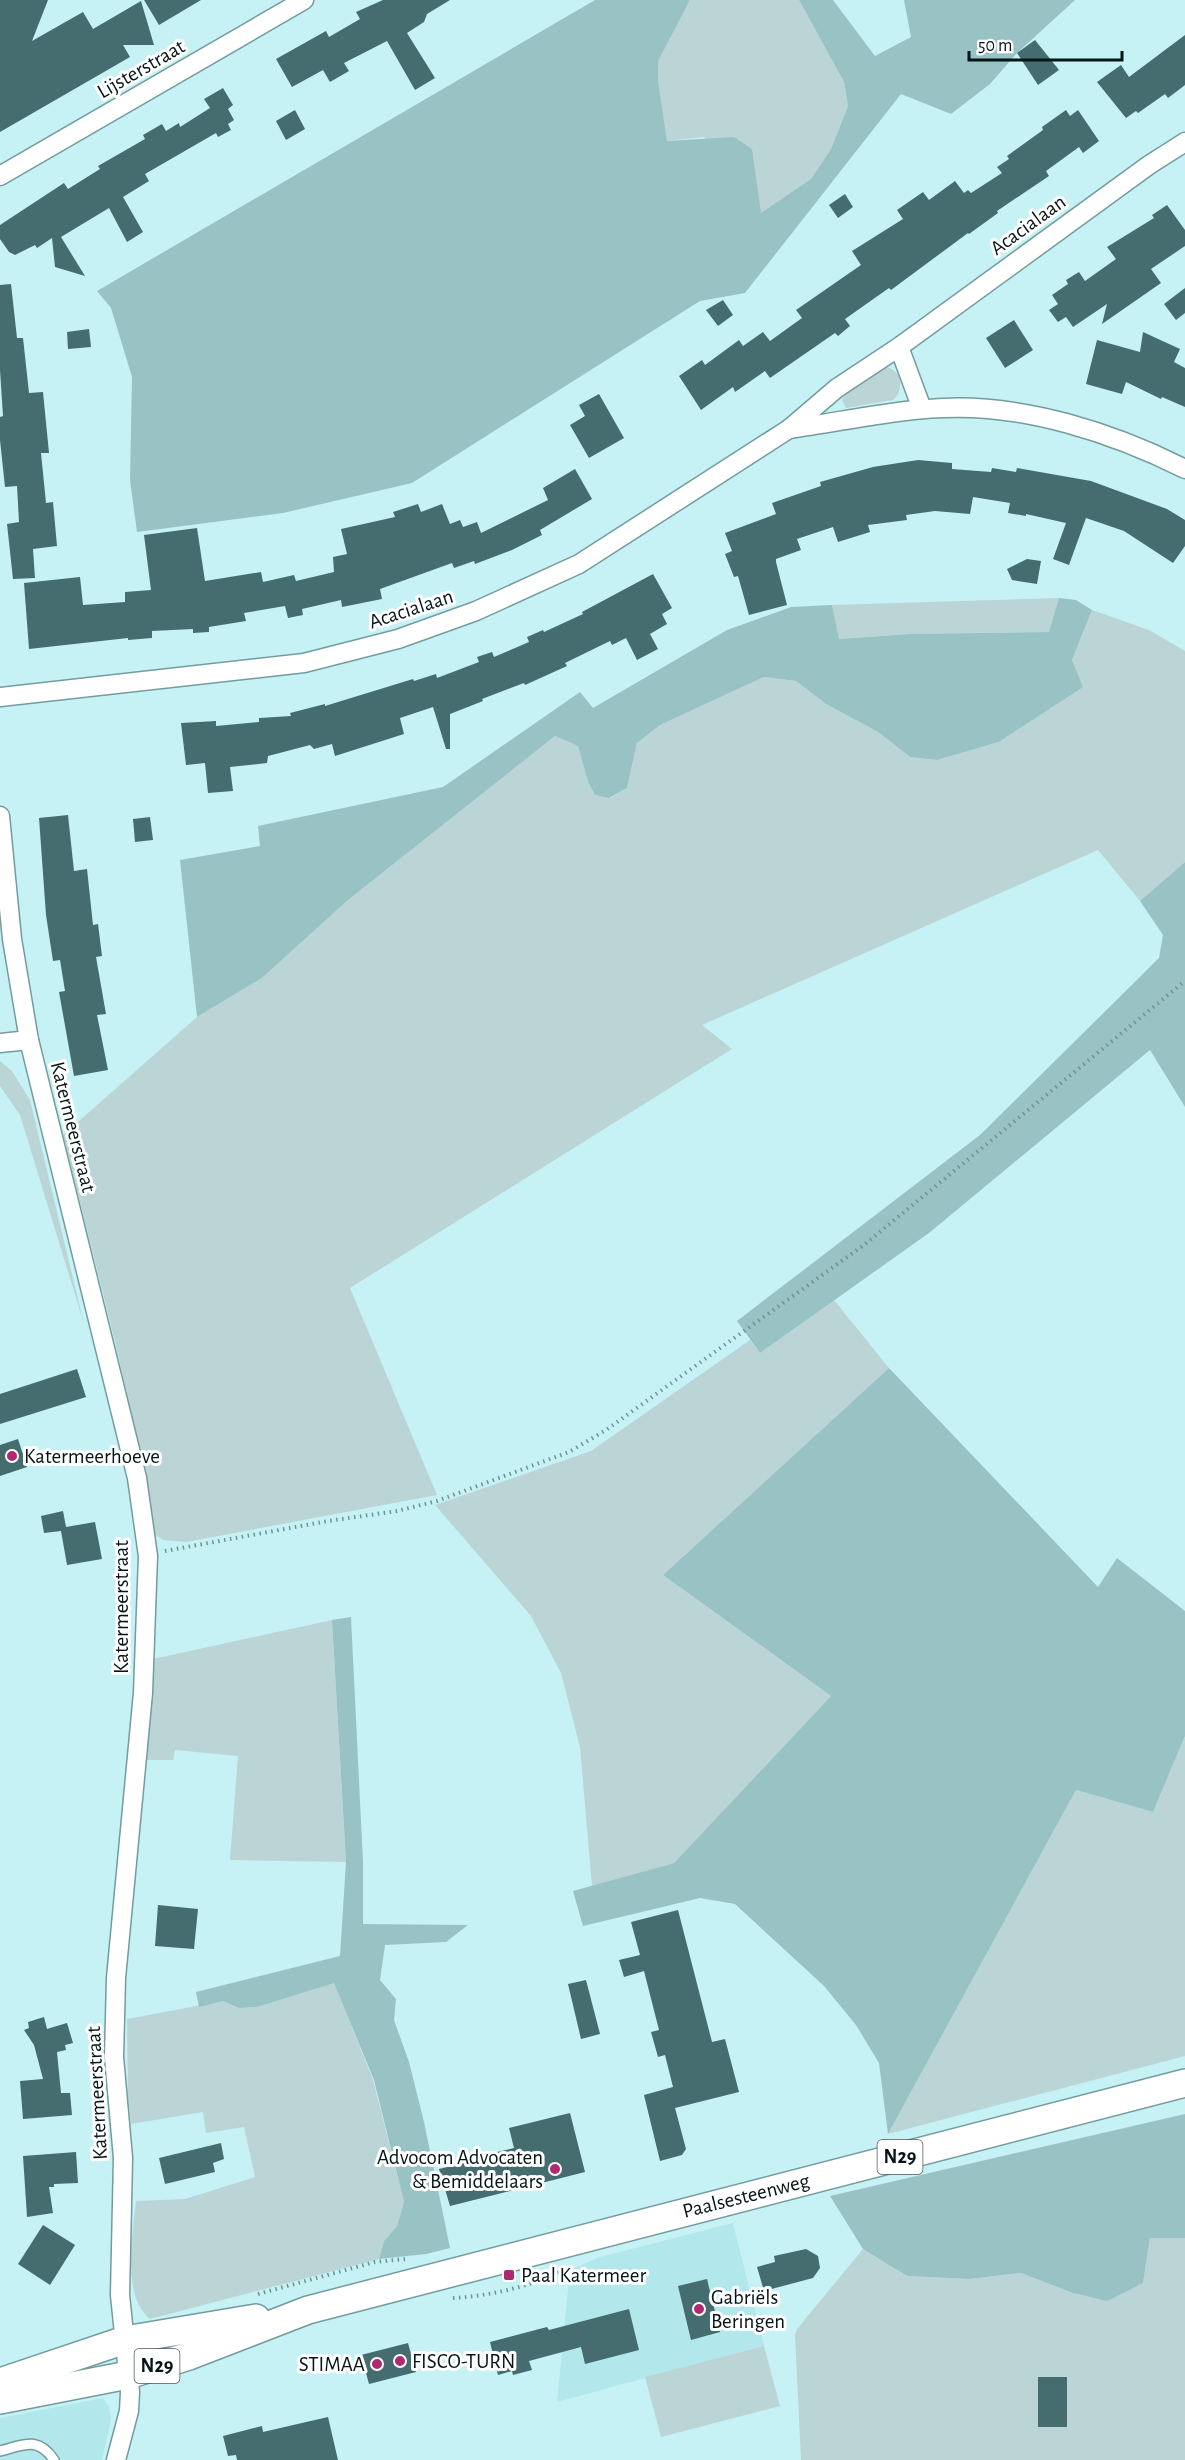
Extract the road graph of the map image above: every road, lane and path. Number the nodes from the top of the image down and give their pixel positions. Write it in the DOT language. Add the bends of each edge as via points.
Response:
graph roads {
  1 [pos="304,0"];
  2 [pos="1185,142"];
  3 [pos="0,176"];
  4 [pos="899,347"];
  5 [pos="922,409"];
  6 [pos="789,429"];
  7 [pos="1185,469"];
  8 [pos="0,697"];
  9 [pos="0,816"];
  10 [pos="1185,981"];
  11 [pos="28,1041"];
  12 [pos="0,1043"];
  13 [pos="148,1556"];
  14 [pos="1185,2083"];
  15 [pos="308,2310"];
  16 [pos="125,2340"];
  17 [pos="128,2375"];
  18 [pos="0,2382"];
  19 [pos="0,2400"];
  20 [pos="0,2451"];
  21 [pos="54,2460"];
  22 [pos="116,2460"];
  1 -- 3 [label="street, Lijsterstraat"];
  2 -- 4 [label="street, Acacialaan"];
  4 -- 5 [label="street"];
  4 -- 6 [label="street, Acacialaan" via="837,388"];
  5 -- 6 [label="street, Acacialaan"];
  5 -- 7 [label="street, Acacialaan" via="986,409 1080,427 1143,448"];
  6 -- 8 [label="street, Acacialaan" via="579,564 476,611 398,639 304,663"];
  9 -- 11 [label="street, Katermeerstraat" via="12,939"];
  10 -- 13 [label="path" via="864,1245 606,1430 569,1452 437,1501 397,1511"];
  11 -- 12 [label="street"];
  11 -- 13 [label="street, Katermeerstraat" via="137,1478"];
  13 -- 16 [label="street, Katermeerstraat" via="143,1693 116,1978 114,2057 123,2158 120,2268"];
  14 -- 15 [label="main road, Paalsesteenweg / N29"];
  15 -- 16 [label="main road, Paalsesteenweg / N29"];
  15 -- 17 [label="main road, Paalsesteenweg / N29"];
  16 -- 17 [label="street, Katermeerstraat"];
  16 -- 18 [label="main road, Paalsesteenweg / N29"];
  17 -- 19 [label="main road, Paalsesteenweg / N29"];
  17 -- 22 [label="street, Katermeerstraat" via="129,2411"];
  20 -- 21 [label="lane" via="31,2443 46,2448"];
}
